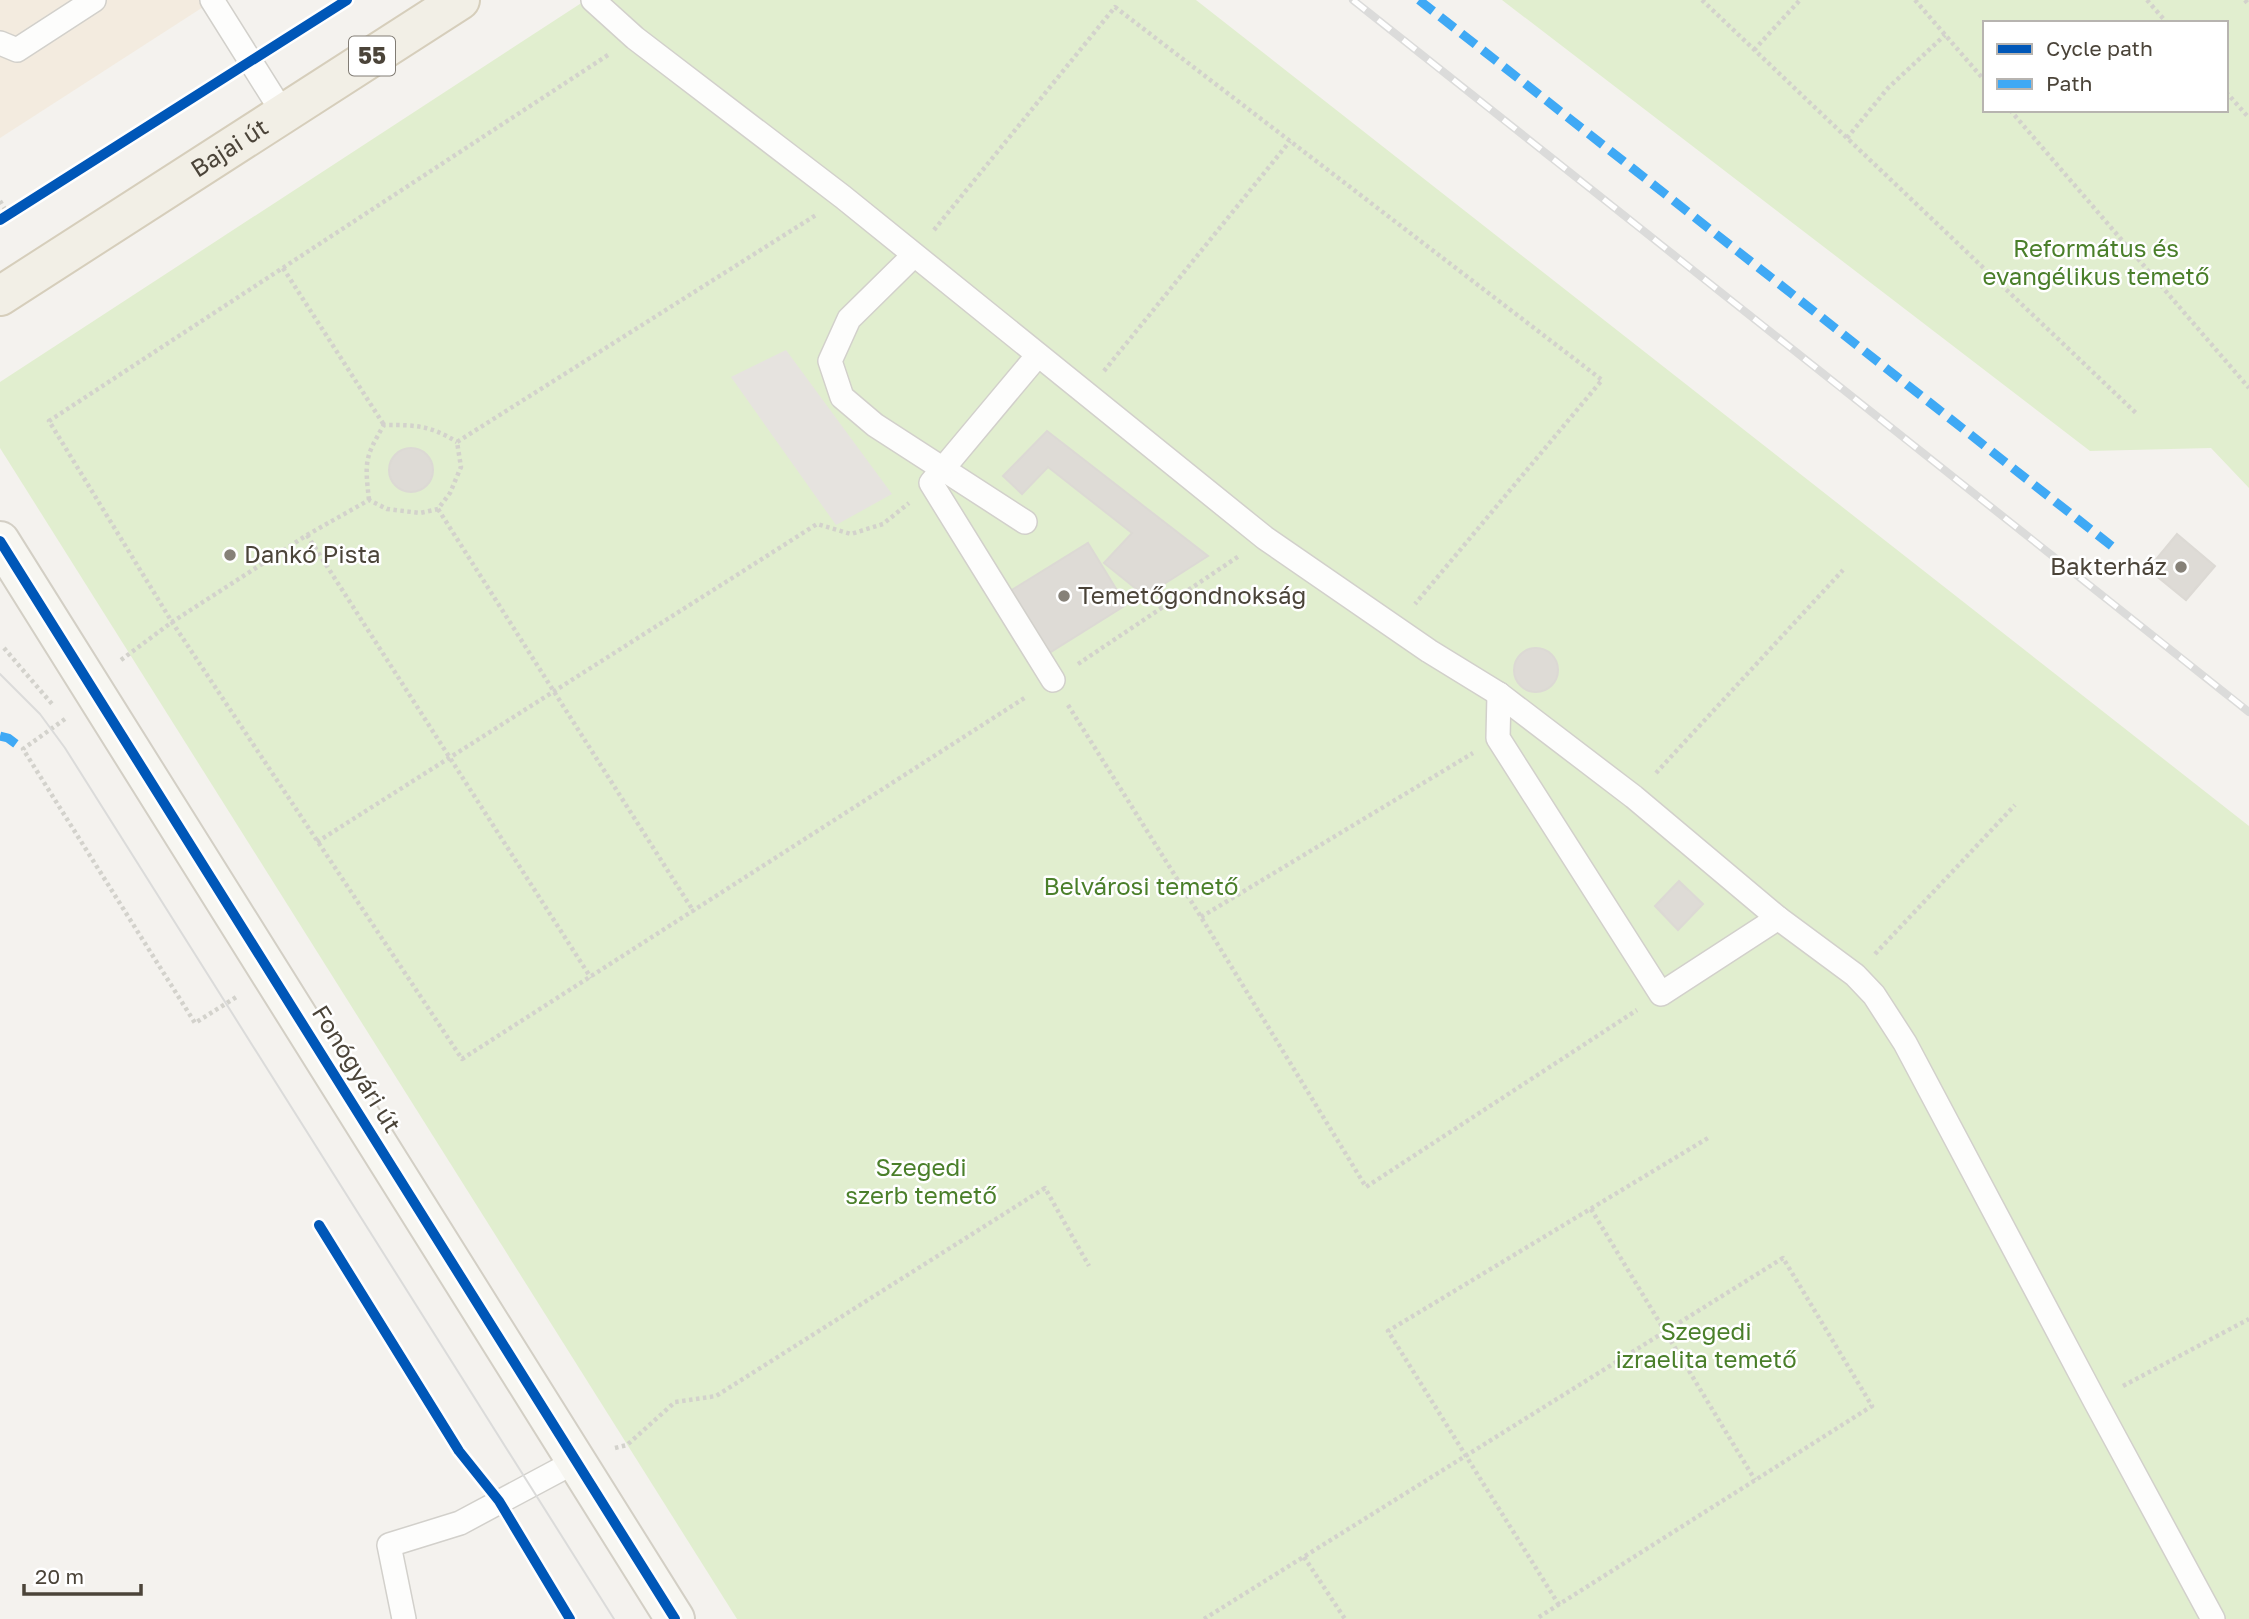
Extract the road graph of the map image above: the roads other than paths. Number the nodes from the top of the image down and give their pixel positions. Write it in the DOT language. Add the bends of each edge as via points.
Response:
graph roads {
  1 [pos="94,0"];
  2 [pos="212,0"];
  3 [pos="460,0"];
  4 [pos="593,0"];
  5 [pos="0,43"];
  6 [pos="284,113"];
  7 [pos="914,255"];
  8 [pos="0,296"];
  9 [pos="1038,355"];
  10 [pos="937,476"];
  11 [pos="1025,522"];
  12 [pos="0,541"];
  13 [pos="1053,680"];
  14 [pos="1499,694"];
  15 [pos="1778,918"];
  16 [pos="578,1460"];
  17 [pos="404,1619"];
  18 [pos="676,1619"];
  19 [pos="2213,1619"];
  1 -- 5 [label="lane" via="17,50"];
  2 -- 6 [label="lane"];
  3 -- 6 [label="main road, Bajai út / 55"];
  4 -- 7 [label="lane"];
  6 -- 8 [label="main road, Bajai út / 55"];
  7 -- 9 [label="lane"];
  7 -- 10 [label="lane" via="849,319 830,361 842,397"];
  9 -- 10 [label="lane"];
  9 -- 14 [label="lane" via="1265,538"];
  10 -- 11 [label="lane"];
  10 -- 13 [label="lane"];
  12 -- 16 [label="street, Fonógyári út"];
  14 -- 15 [label="lane" via="1634,797"];
  14 -- 15 [label="lane" via="1498,738 1661,994"];
  15 -- 19 [label="lane" via="1855,975 1905,1043"];
  16 -- 17 [label="lane" via="460,1523 389,1545"];
  16 -- 18 [label="street, Fonógyári út"];
}
